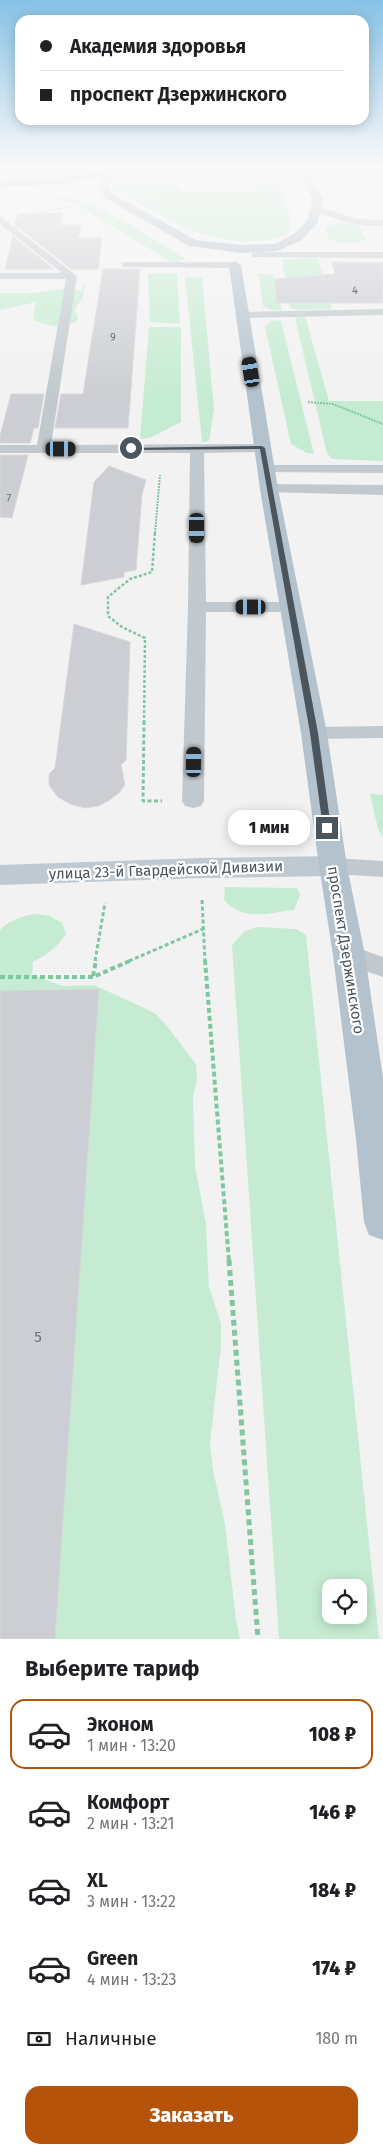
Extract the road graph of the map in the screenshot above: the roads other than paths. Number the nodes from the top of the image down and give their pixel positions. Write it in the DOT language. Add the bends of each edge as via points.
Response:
graph roads {
  1 [pos="31,243"];
  2 [pos="194,243"];
  3 [pos="197,243"];
  4 [pos="284,243"];
  5 [pos="276,247"];
  6 [pos="383,247"];
  7 [pos="256,255"];
  8 [pos="383,255"];
  9 [pos="126,265"];
  10 [pos="235,265"];
  11 [pos="74,270"];
  12 [pos="0,276"];
  13 [pos="383,312"];
  14 [pos="351,313"];
  15 [pos="243,315"];
  16 [pos="356,325"];
  17 [pos="190,448"];
  18 [pos="262,448"];
  19 [pos="0,449"];
  20 [pos="43,449"];
  21 [pos="383,469"];
  22 [pos="267,479"];
  23 [pos="380,490"];
  24 [pos="383,507"];
  25 [pos="197,607"];
  26 [pos="290,607"];
  27 [pos="383,732"];
  28 [pos="314,733"];
  29 [pos="194,801"];
  30 [pos="333,866"];
  31 [pos="383,869"];
  32 [pos="0,875"];
  33 [pos="366,961"];
  34 [pos="383,1222"];
  1 -- 11 [label="lane" via="58,265"];
  2 -- 10 [label="main road"];
  3 -- 5 [label="main road" via="241,249"];
  4 -- 5 [label="main road"];
  5 -- 6 [label="lane"];
  5 -- 7 [label="main road"];
  7 -- 8 [label="lane"];
  7 -- 10 [label="main road"];
  9 -- 10 [label="lane"];
  10 -- 15 [label="main road, проспект Дзержинского"];
  11 -- 12 [label="lane"];
  11 -- 20 [label="lane"];
  13 -- 14 [label="lane"];
  14 -- 15 [label="lane"];
  14 -- 16 [label="lane"];
  15 -- 18 [label="main road, проспект Дзержинского"];
  17 -- 18 [label="lane"];
  17 -- 20 [label="lane"];
  17 -- 25 [label="lane"];
  18 -- 22 [label="main road, проспект Дзержинского"];
  19 -- 20 [label="lane"];
  21 -- 22 [label="lane"];
  22 -- 23 [label="lane"];
  22 -- 26 [label="main road, проспект Дзержинского"];
  23 -- 24 [label="lane"];
  25 -- 26 [label="lane"];
  25 -- 29 [label="lane"];
  26 -- 28 [label="main road, проспект Дзержинского"];
  27 -- 28 [label="lane"];
  28 -- 30 [label="main road, проспект Дзержинского"];
  30 -- 31 [label="lane"];
  30 -- 32 [label="street, улица 23-й Гвардейской Дивизии"];
  30 -- 33 [label="main road, проспект Дзержинского"];
  33 -- 34 [label="main road, проспект Дзержинского" via="374,1139"];
}
